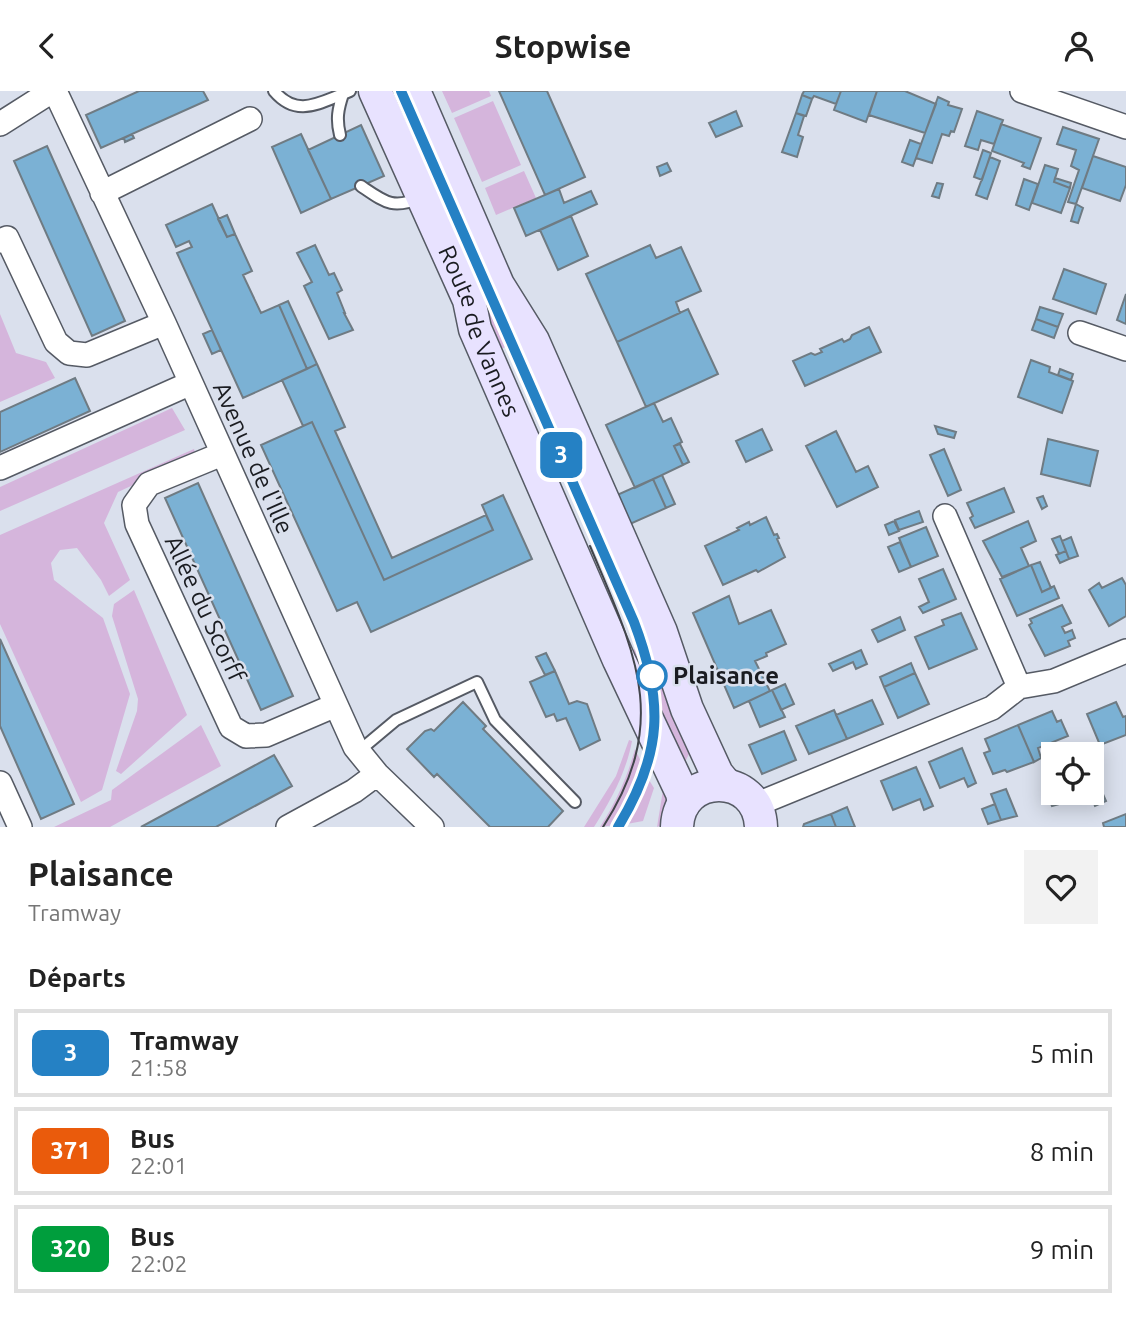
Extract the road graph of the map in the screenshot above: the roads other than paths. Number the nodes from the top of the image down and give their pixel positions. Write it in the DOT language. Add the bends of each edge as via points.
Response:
graph roads {
  1 [pos="54,91"];
  2 [pos="274,91"];
  3 [pos="374,91"];
  4 [pos="414,91"];
  5 [pos="1022,91"];
  6 [pos="347,92"];
  7 [pos="250,119"];
  8 [pos="0,124"];
  9 [pos="1126,127"];
  10 [pos="340,135"];
  11 [pos="361,186"];
  12 [pos="102,193"];
  13 [pos="423,197"];
  14 [pos="0,241"];
  15 [pos="164,323"];
  16 [pos="1080,333"];
  17 [pos="1126,349"];
  18 [pos="191,383"];
  19 [pos="222,454"];
  20 [pos="0,468"];
  21 [pos="944,516"];
  22 [pos="1126,651"];
  23 [pos="1019,687"];
  24 [pos="336,705"];
  25 [pos="359,751"];
  26 [pos="377,774"];
  27 [pos="0,783"];
  28 [pos="726,785"];
  29 [pos="575,802"];
  30 [pos="681,815"];
  31 [pos="758,816"];
  32 [pos="20,827"];
  33 [pos="288,827"];
  34 [pos="432,827"];
  1 -- 8 [label="street"];
  1 -- 12 [label="street, Avenue de l'Ille"];
  2 -- 6 [label="lane" via="287,103 309,107"];
  3 -- 13 [label="main road, Route de Vannes"];
  4 -- 28 [label="main road, Route de Vannes" via="498,285 533,341 661,632 687,709"];
  5 -- 9 [label="street"];
  6 -- 10 [label="lane" via="336,120"];
  7 -- 12 [label="street"];
  11 -- 13 [label="lane" via="385,203 403,205"];
  12 -- 15 [label="street, Avenue de l'Ille"];
  13 -- 30 [label="main road, Route de Vannes" via="469,300 475,329 682,793"];
  14 -- 15 [label="street" via="7,238 56,342 69,353 87,355"];
  15 -- 18 [label="street, Avenue de l'Ille"];
  16 -- 17 [label="street"];
  18 -- 19 [label="street, Avenue de l'Ille"];
  18 -- 20 [label="street"];
  19 -- 24 [label="street, Avenue de l'Ille"];
  19 -- 24 [label="street, Allée du Scorff" via="149,484 134,505 136,524 231,727 246,736 266,735"];
  21 -- 23 [label="street"];
  22 -- 23 [label="street" via="1054,681"];
  23 -- 31 [label="street" via="992,708"];
  24 -- 25 [label="street, Avenue de l'Ille"];
  25 -- 26 [label="street, Avenue de l'Ille"];
  25 -- 29 [label="lane" via="396,720 477,682 495,720"];
  26 -- 33 [label="street"];
  26 -- 34 [label="street, Avenue de l'Ille"];
  27 -- 32 [label="street"];
  28 -- 30 [label="main road" via="703,788 689,797"];
  28 -- 31 [label="main road" via="740,790"];
}
